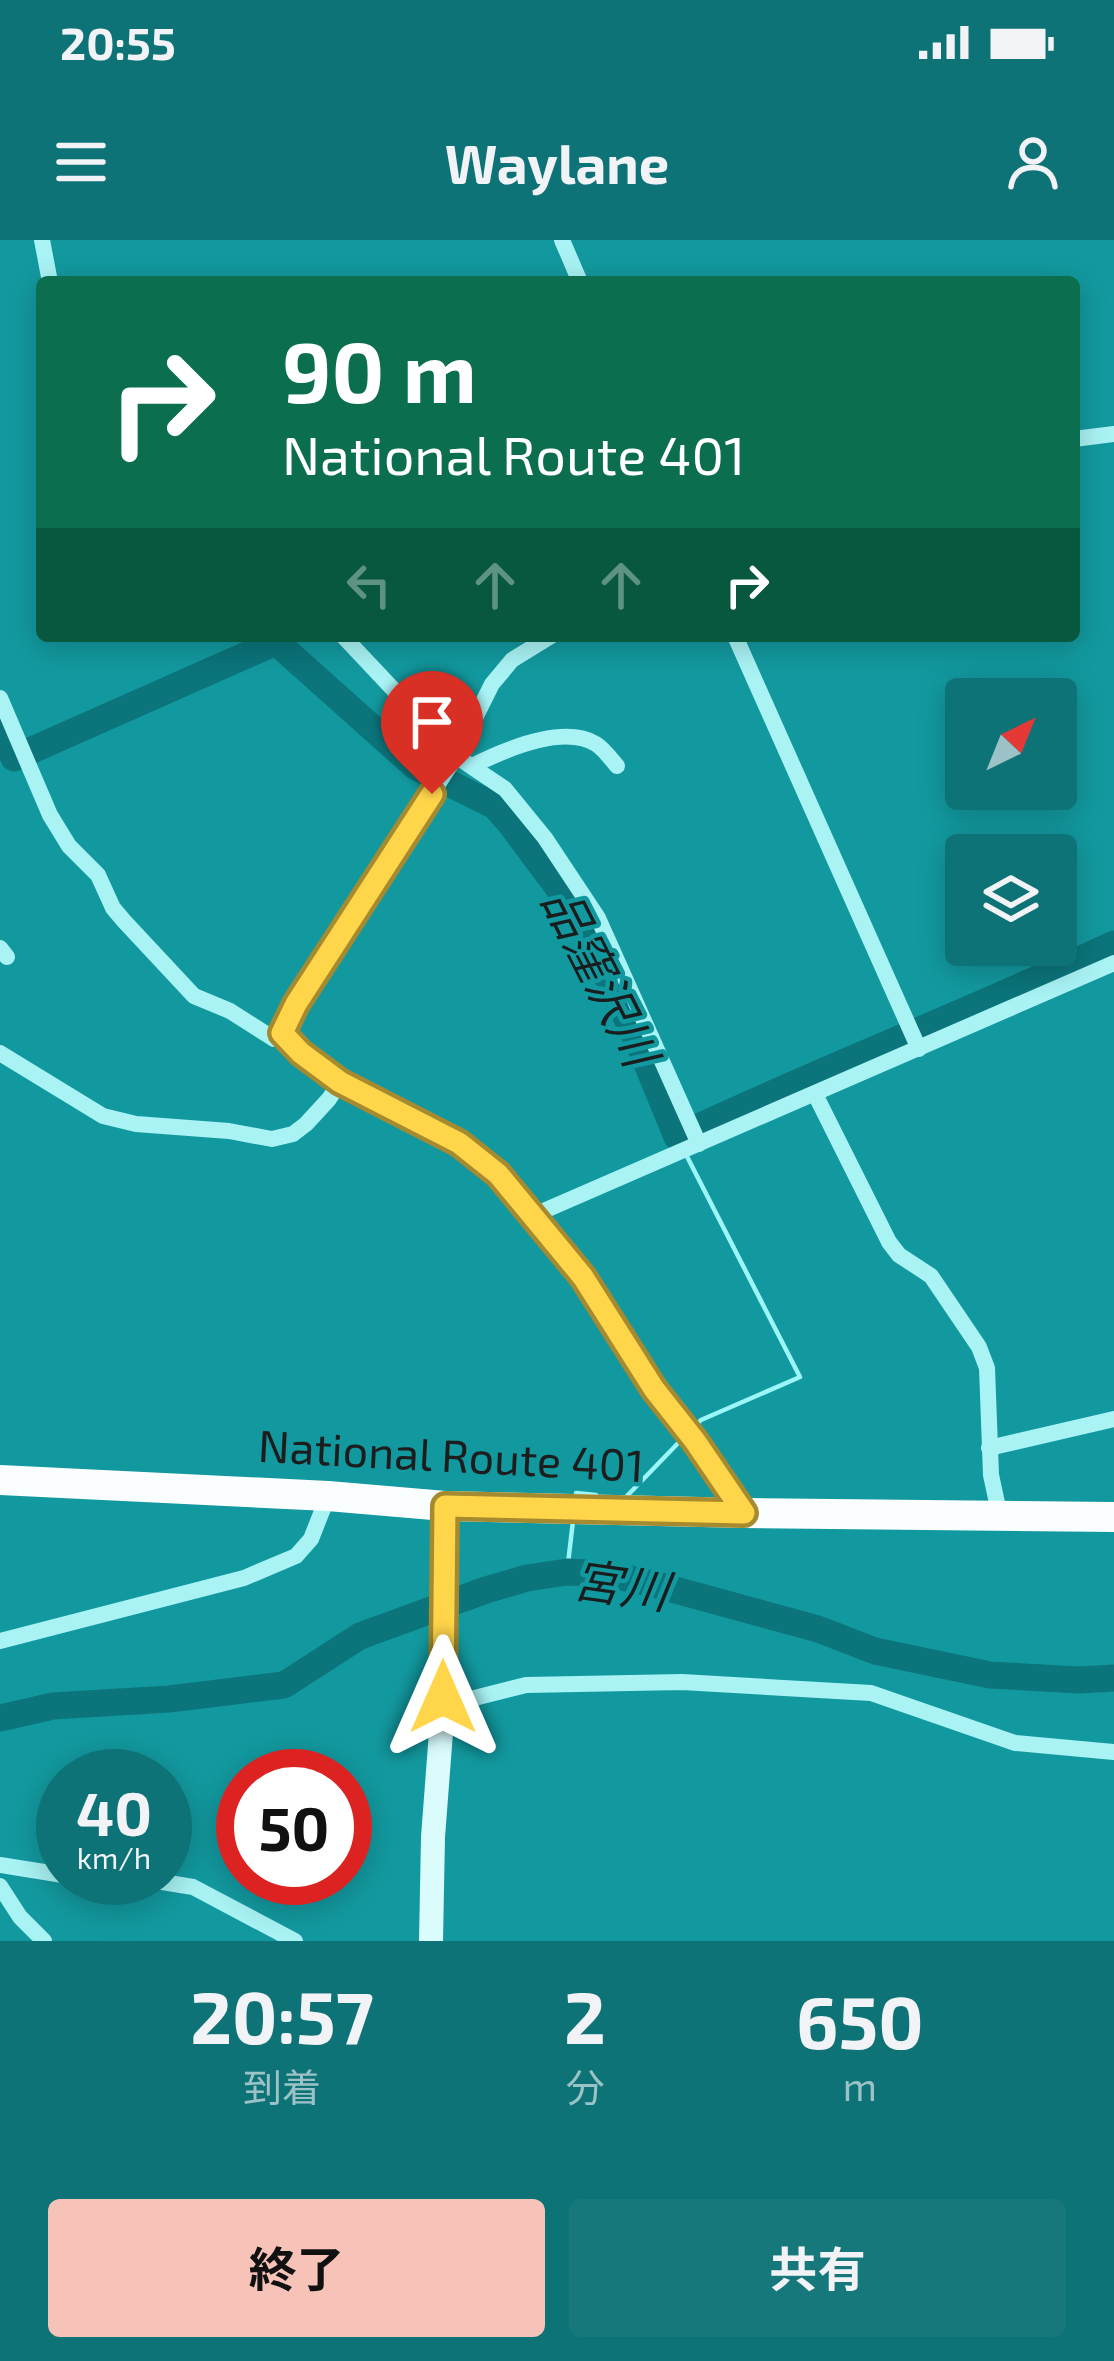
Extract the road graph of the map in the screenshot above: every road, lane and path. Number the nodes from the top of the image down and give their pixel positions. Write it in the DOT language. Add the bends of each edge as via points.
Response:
graph roads {
  1 [pos="42,240"];
  2 [pos="562,240"];
  3 [pos="49,276"];
  4 [pos="577,276"];
  5 [pos="1114,434"];
  6 [pos="1080,439"];
  7 [pos="349,642"];
  8 [pos="541,642"];
  9 [pos="738,642"];
  10 [pos="0,698"];
  11 [pos="464,761"];
  12 [pos="617,766"];
  13 [pos="1114,963"];
  14 [pos="286,1037"];
  15 [pos="920,1049"];
  16 [pos="0,1053"];
  17 [pos="340,1082"];
  18 [pos="815,1094"];
  19 [pos="699,1144"];
  20 [pos="532,1216"];
  21 [pos="1114,1419"];
  22 [pos="989,1448"];
  23 [pos="0,1480"];
  24 [pos="328,1496"];
  25 [pos="744,1513"];
  26 [pos="445,1515"];
  27 [pos="1114,1516"];
  28 [pos="1000,1517"];
  29 [pos="0,1640"];
  30 [pos="443,1702"];
  31 [pos="1114,1752"];
  32 [pos="0,1865"];
  33 [pos="36,1871"];
  34 [pos="0,1886"];
  35 [pos="192,1887"];
  36 [pos="44,1941"];
  37 [pos="295,1941"];
  38 [pos="430,1941"];
  1 -- 3 [label="street"];
  2 -- 4 [label="street"];
  5 -- 6 [label="street"];
  7 -- 11 [label="street"];
  8 -- 11 [label="street" via="492,684"];
  9 -- 15 [label="street"];
  10 -- 14 [label="street" via="50,815 98,875 113,908 194,995 274,1039"];
  11 -- 12 [label="street" via="562,736 595,743"];
  11 -- 14 [label="street" via="296,1004"];
  11 -- 19 [label="street" via="506,789 598,918"];
  13 -- 15 [label="street"];
  14 -- 17 [label="street"];
  15 -- 18 [label="street"];
  16 -- 17 [label="street" via="103,1116 272,1139 306,1124"];
  17 -- 20 [label="street" via="459,1143"];
  18 -- 19 [label="street"];
  18 -- 22 [label="street" via="889,1243 931,1276 980,1347"];
  19 -- 20 [label="street"];
  20 -- 25 [label="street" via="583,1277"];
  21 -- 22 [label="street"];
  22 -- 28 [label="street"];
  23 -- 24 [label="highway, National Route 401"];
  24 -- 26 [label="highway, National Route 401"];
  24 -- 29 [label="street" via="296,1556 244,1578"];
  25 -- 26 [label="highway, National Route 401"];
  25 -- 28 [label="highway, National Route 401"];
  26 -- 30 [label="main road"];
  27 -- 28 [label="highway, National Route 401"];
  30 -- 31 [label="street" via="526,1684 682,1682 871,1693 1015,1743"];
  30 -- 38 [label="main road"];
  32 -- 33 [label="street"];
  34 -- 36 [label="street"];
  35 -- 37 [label="street"];
}
